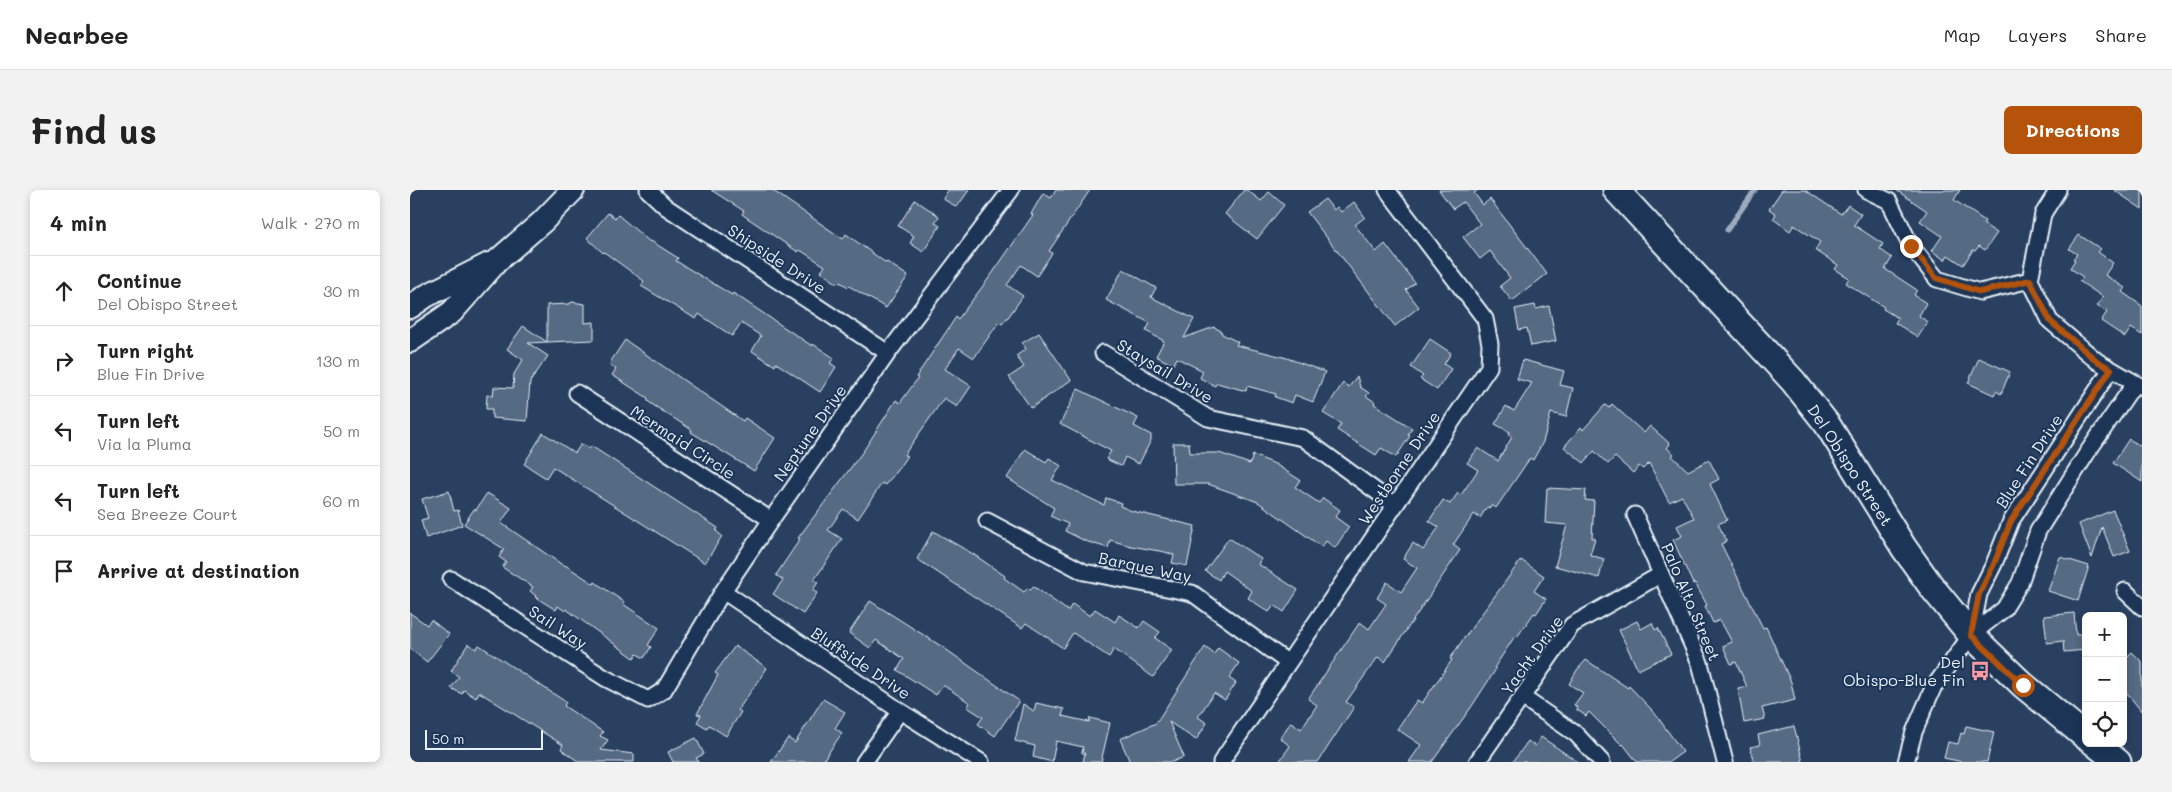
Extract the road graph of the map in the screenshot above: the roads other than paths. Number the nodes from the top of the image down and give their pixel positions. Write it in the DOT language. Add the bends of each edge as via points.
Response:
graph roads {
  1 [pos="573,190"];
  2 [pos="648,190"];
  3 [pos="1011,190"];
  4 [pos="1387,190"];
  5 [pos="1616,190"];
  6 [pos="1866,190"];
  7 [pos="2058,190"];
  8 [pos="497,261"];
  9 [pos="2030,280"];
  10 [pos="410,307"];
  11 [pos="410,341"];
  12 [pos="888,353"];
  13 [pos="1103,353"];
  14 [pos="2111,369"];
  15 [pos="2138,385"];
  16 [pos="577,393"];
  17 [pos="1395,505"];
  18 [pos="1635,515"];
  19 [pos="770,520"];
  20 [pos="987,521"];
  21 [pos="1660,575"];
  22 [pos="451,579"];
  23 [pos="723,591"];
  24 [pos="2125,592"];
  25 [pos="2142,607"];
  26 [pos="1971,635"];
  27 [pos="1288,662"];
  28 [pos="1522,697"];
  29 [pos="648,700"];
  30 [pos="900,711"];
  31 [pos="2082,734"];
  32 [pos="2099,747"];
  33 [pos="864,762"];
  34 [pos="981,762"];
  35 [pos="1220,762"];
  36 [pos="1477,762"];
  37 [pos="1602,762"];
  38 [pos="1725,762"];
  39 [pos="1906,762"];
  40 [pos="2118,762"];
  1 -- 8 [label="main road"];
  2 -- 12 [label="street, Shipside Drive" via="666,207"];
  3 -- 12 [label="street, Neptune Drive"];
  4 -- 17 [label="street, Westborne Drive" via="1485,319 1490,344 1489,367"];
  5 -- 26 [label="main road, Del Obispo Street" via="1793,381 1827,424 1904,548"];
  6 -- 9 [label="street" via="1889,201 1911,246 1936,278 1980,292"];
  7 -- 9 [label="street" via="2043,214"];
  8 -- 10 [label="main road"];
  8 -- 11 [label="main road" via="452,312"];
  9 -- 14 [label="street" via="2050,321"];
  12 -- 19 [label="street, Neptune Drive"];
  13 -- 17 [label="street, Staysail Drive" via="1208,418 1302,438"];
  14 -- 15 [label="street"];
  14 -- 26 [label="street, Blue Fin Drive" via="2011,521 1979,594"];
  15 -- 26 [label="street, Blue Fin Drive" via="2087,453 2038,531 2020,582 2004,609"];
  16 -- 19 [label="street, Mermaid Circle"];
  17 -- 27 [label="street, Westborne Drive"];
  18 -- 21 [label="street, Palo Alto Street"];
  19 -- 23 [label="street, Neptune Drive"];
  20 -- 27 [label="street, Barque Way" via="1084,572 1192,593"];
  21 -- 28 [label="street, Yacht Drive" via="1572,625"];
  21 -- 38 [label="street, Palo Alto Street" via="1700,663"];
  22 -- 29 [label="street, Sail Way" via="605,678"];
  23 -- 29 [label="street, Neptune Drive" via="664,690"];
  23 -- 30 [label="street, Bluffside Drive"];
  24 -- 25 [label="street"];
  26 -- 31 [label="main road, Del Obispo Street" via="2023,685"];
  26 -- 39 [label="street, Blue Fin Drive" via="1930,694"];
  27 -- 35 [label="street, Westborne Drive"];
  28 -- 36 [label="street, Yacht Drive"];
  28 -- 37 [label="street" via="1576,734"];
  30 -- 33 [label="street"];
  30 -- 34 [label="street, Bluffside Drive"];
  32 -- 40 [label="main road"];
}
